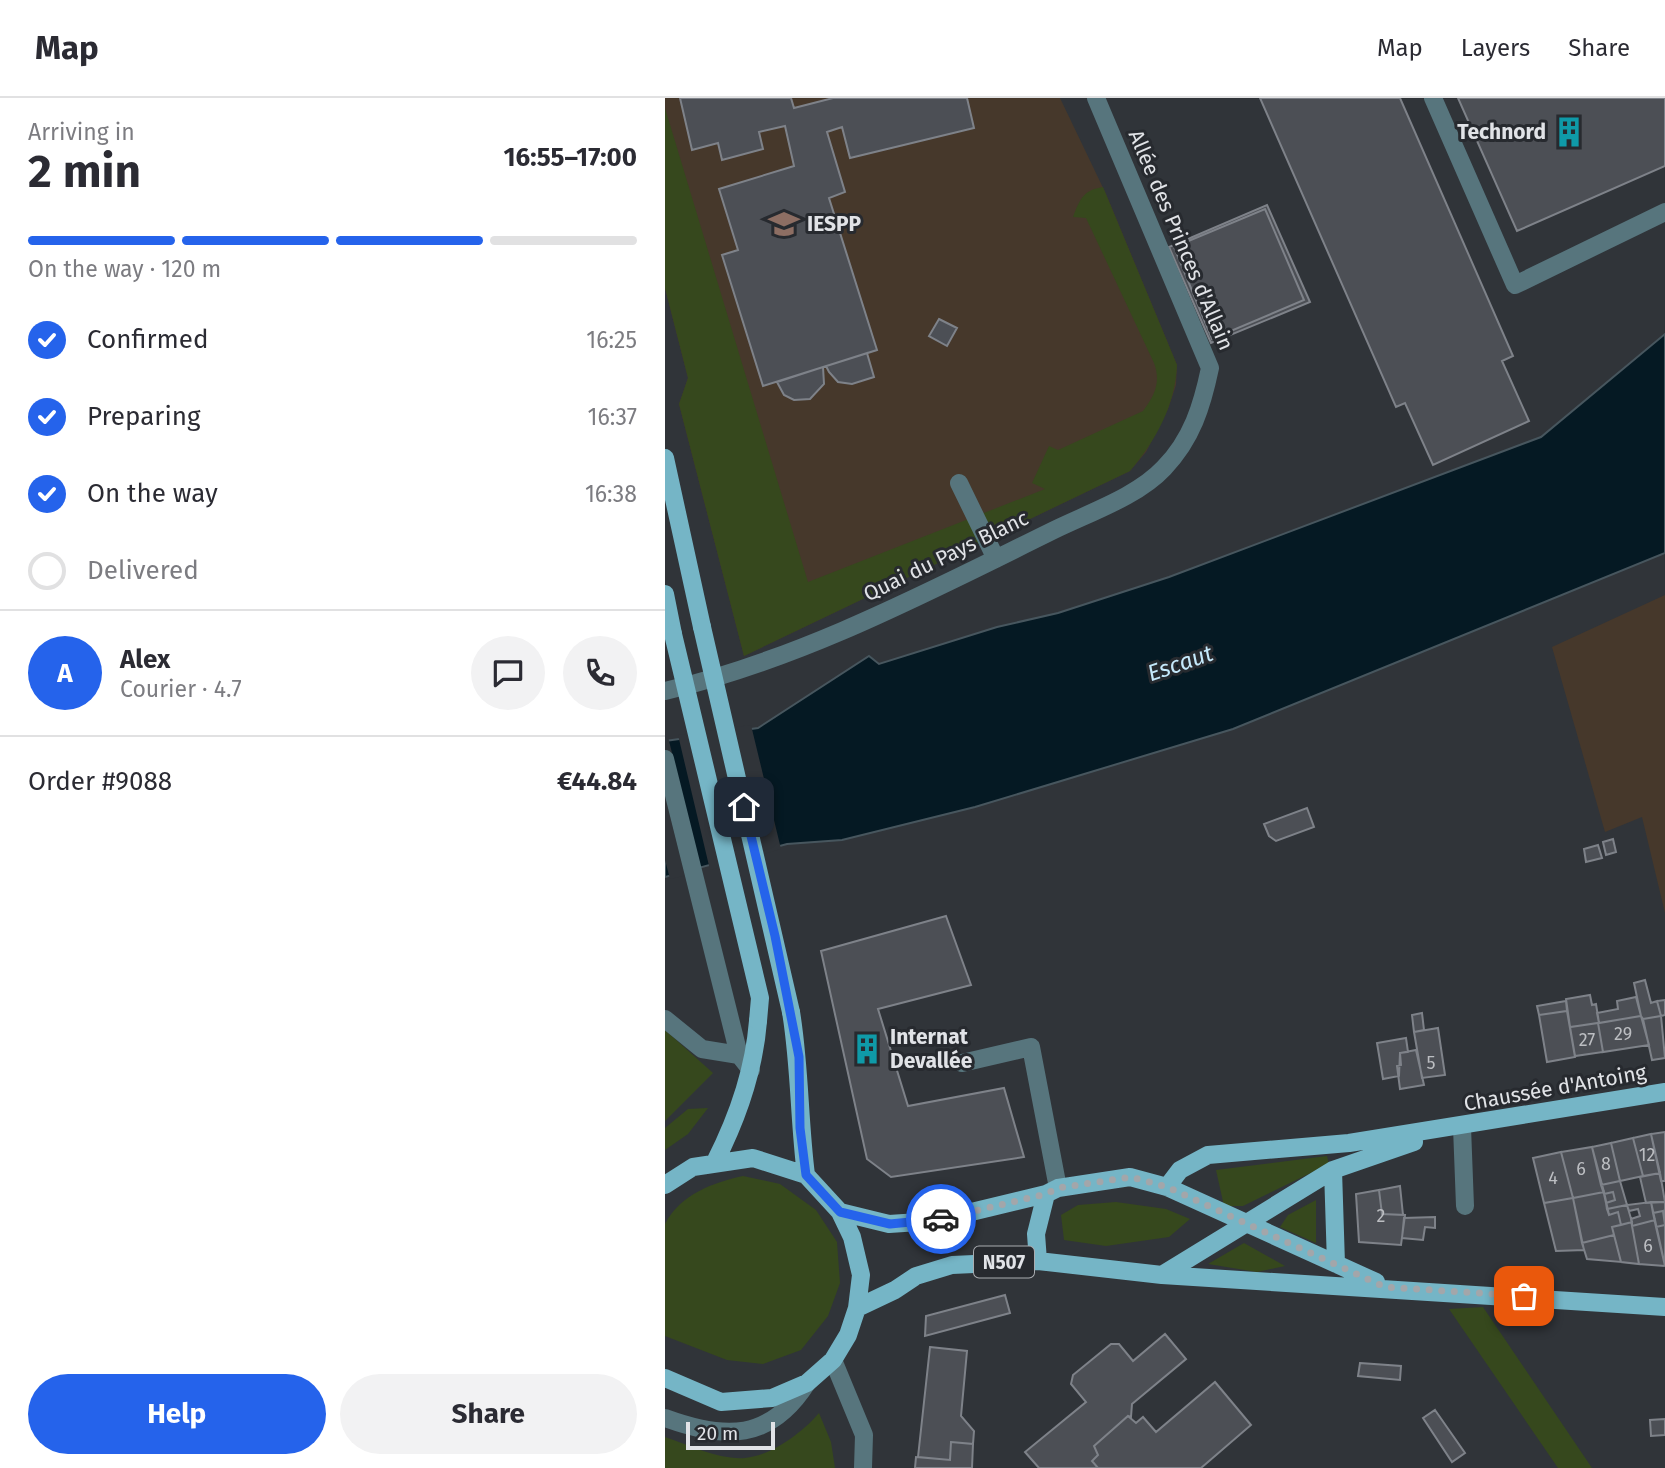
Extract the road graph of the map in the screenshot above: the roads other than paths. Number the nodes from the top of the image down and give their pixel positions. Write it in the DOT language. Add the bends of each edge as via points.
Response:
graph roads {
  1 [pos="1096,98"];
  2 [pos="1433,98"];
  3 [pos="1665,212"];
  4 [pos="1203,401"];
  5 [pos="665,457"];
  6 [pos="959,483"];
  7 [pos="996,559"];
  8 [pos="665,594"];
  9 [pos="665,691"];
  10 [pos="665,759"];
  11 [pos="665,1020"];
  12 [pos="731,1055"];
  13 [pos="962,1063"];
  14 [pos="751,1070"];
  15 [pos="1665,1092"];
  16 [pos="1457,1128"];
  17 [pos="715,1161"];
  18 [pos="1333,1170"];
  19 [pos="806,1175"];
  20 [pos="665,1185"];
  21 [pos="1167,1187"];
  22 [pos="1052,1191"];
  23 [pos="1465,1206"];
  24 [pos="840,1212"];
  25 [pos="1242,1223"];
  26 [pos="1038,1261"];
  27 [pos="1336,1264"];
  28 [pos="1162,1275"];
  29 [pos="1385,1287"];
  30 [pos="1665,1307"];
  31 [pos="856,1308"];
  32 [pos="833,1360"];
  33 [pos="665,1378"];
  34 [pos="807,1383"];
  35 [pos="665,1418"];
  36 [pos="863,1468"];
  1 -- 4 [label="street, Allée des Princes d'Allain" via="1204,348 1210,368"];
  2 -- 3 [label="street" via="1515,285"];
  4 -- 7 [label="street, Quai du Pays Blanc" via="1188,438 1163,470 1129,493"];
  5 -- 19 [label="main road, bridge" via="791,1012 799,1057"];
  6 -- 7 [label="street"];
  7 -- 9 [label="street, Quai du Pays Blanc" via="739,673"];
  8 -- 14 [label="main road, bridge" via="760,998"];
  10 -- 12 [label="street" via="720,974"];
  11 -- 12 [label="street" via="702,1049"];
  12 -- 14 [label="street"];
  13 -- 22 [label="street" via="1031,1047"];
  14 -- 17 [label="main road" via="736,1123"];
  15 -- 16 [label="main road, Chaussée d'Antoing"];
  16 -- 18 [label="main road"];
  16 -- 21 [label="main road" via="1208,1155 1180,1170"];
  16 -- 23 [label="street"];
  17 -- 19 [label="main road" via="753,1158"];
  17 -- 20 [label="main road" via="692,1167"];
  18 -- 25 [label="main road"];
  18 -- 27 [label="main road"];
  19 -- 24 [label="main road"];
  21 -- 22 [label="main road, N507" via="1131,1177"];
  21 -- 25 [label="main road, N507"];
  22 -- 24 [label="main road, N507" via="934,1221 890,1224"];
  22 -- 26 [label="main road" via="1036,1234"];
  24 -- 31 [label="main road" via="858,1256 861,1275"];
  25 -- 27 [label="main road, N507"];
  25 -- 28 [label="main road"];
  26 -- 28 [label="main road, N507"];
  26 -- 31 [label="main road, N507" via="952,1265 916,1276"];
  27 -- 29 [label="main road, N507"];
  28 -- 29 [label="main road, N507"];
  29 -- 30 [label="main road, N507"];
  31 -- 32 [label="main road" via="849,1335"];
  32 -- 34 [label="main road"];
  32 -- 36 [label="street" via="864,1435"];
  33 -- 34 [label="main road" via="720,1402 772,1398"];
  34 -- 35 [label="street" via="793,1405 767,1425 702,1432"];
}
